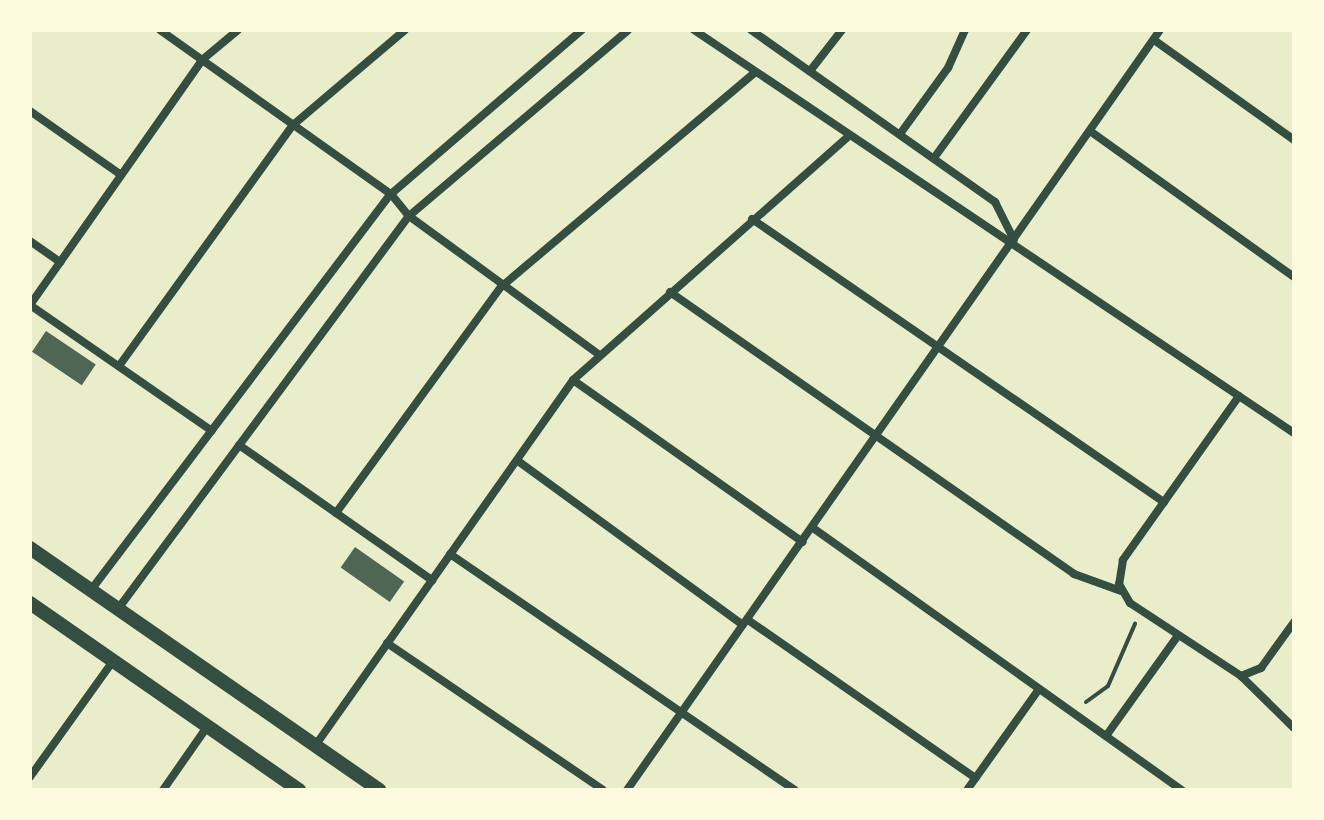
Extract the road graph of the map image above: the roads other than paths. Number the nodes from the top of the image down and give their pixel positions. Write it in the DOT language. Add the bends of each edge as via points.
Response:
graph roads {
  1 [pos="160,30"];
  2 [pos="238,30"];
  3 [pos="405,30"];
  4 [pos="582,30"];
  5 [pos="628,30"];
  6 [pos="694,30"];
  7 [pos="751,30"];
  8 [pos="842,30"];
  9 [pos="965,30"];
  10 [pos="1027,30"];
  11 [pos="1160,30"];
  12 [pos="1154,40"];
  13 [pos="202,60"];
  14 [pos="810,71"];
  15 [pos="754,73"];
  16 [pos="30,111"];
  17 [pos="293,125"];
  18 [pos="1090,131"];
  19 [pos="900,134"];
  20 [pos="847,138"];
  21 [pos="1294,140"];
  22 [pos="934,158"];
  23 [pos="121,175"];
  24 [pos="391,194"];
  25 [pos="409,216"];
  26 [pos="752,219"];
  27 [pos="1014,240"];
  28 [pos="30,241"];
  29 [pos="60,262"];
  30 [pos="1294,277"];
  31 [pos="501,287"];
  32 [pos="670,292"];
  33 [pos="30,305"];
  34 [pos="940,347"];
  35 [pos="598,354"];
  36 [pos="119,366"];
  37 [pos="573,380"];
  38 [pos="1239,396"];
  39 [pos="212,431"];
  40 [pos="1294,433"];
  41 [pos="876,437"];
  42 [pos="239,445"];
  43 [pos="518,461"];
  44 [pos="1164,502"];
  45 [pos="336,513"];
  46 [pos="813,528"];
  47 [pos="803,542"];
  48 [pos="30,548"];
  49 [pos="450,554"];
  50 [pos="432,580"];
  51 [pos="91,590"];
  52 [pos="1121,591"];
  53 [pos="30,603"];
  54 [pos="118,609"];
  55 [pos="1294,622"];
  56 [pos="746,623"];
  57 [pos="1177,637"];
  58 [pos="387,643"];
  59 [pos="113,661"];
  60 [pos="1241,676"];
  61 [pos="1039,689"];
  62 [pos="680,714"];
  63 [pos="207,727"];
  64 [pos="1294,728"];
  65 [pos="1106,736"];
  66 [pos="315,746"];
  67 [pos="30,777"];
  68 [pos="975,778"];
  69 [pos="1168,780"];
  70 [pos="163,790"];
  71 [pos="299,790"];
  72 [pos="379,790"];
  73 [pos="603,790"];
  74 [pos="627,790"];
  75 [pos="795,790"];
  76 [pos="967,790"];
  77 [pos="1161,790"];
  78 [pos="1182,790"];
  1 -- 13 [label="street"];
  2 -- 13 [label="street"];
  3 -- 17 [label="street"];
  4 -- 24 [label="street"];
  5 -- 25 [label="street"];
  6 -- 15 [label="street"];
  7 -- 14 [label="street"];
  8 -- 14 [label="street"];
  9 -- 19 [label="street" via="948,68"];
  10 -- 22 [label="street"];
  11 -- 12 [label="street"];
  12 -- 18 [label="street"];
  12 -- 21 [label="street"];
  13 -- 17 [label="street"];
  13 -- 23 [label="street"];
  14 -- 19 [label="street"];
  15 -- 20 [label="street"];
  15 -- 31 [label="street"];
  16 -- 23 [label="street"];
  17 -- 24 [label="street"];
  17 -- 36 [label="street"];
  18 -- 27 [label="street"];
  18 -- 30 [label="street"];
  19 -- 22 [label="street"];
  20 -- 26 [label="street"];
  20 -- 27 [label="street" via="979,227"];
  22 -- 27 [label="street" via="1006,214"];
  23 -- 29 [label="street"];
  24 -- 25 [label="street"];
  24 -- 39 [label="street"];
  25 -- 31 [label="street"];
  25 -- 42 [label="street"];
  26 -- 32 [label="street"];
  26 -- 34 [label="street"];
  27 -- 34 [label="street"];
  27 -- 38 [label="street"];
  28 -- 29 [label="street"];
  29 -- 33 [label="street"];
  31 -- 35 [label="street"];
  31 -- 45 [label="street"];
  32 -- 35 [label="street"];
  32 -- 41 [label="street"];
  33 -- 36 [label="street"];
  34 -- 41 [label="street"];
  34 -- 44 [label="street"];
  35 -- 37 [label="street"];
  36 -- 39 [label="street"];
  37 -- 43 [label="street"];
  37 -- 47 [label="street"];
  38 -- 40 [label="street"];
  38 -- 44 [label="street"];
  39 -- 51 [label="street"];
  41 -- 46 [label="street"];
  41 -- 52 [label="street" via="1074,574"];
  42 -- 45 [label="street"];
  42 -- 54 [label="street"];
  43 -- 49 [label="street"];
  43 -- 56 [label="street"];
  44 -- 52 [label="street" via="1123,560"];
  45 -- 50 [label="street"];
  46 -- 47 [label="street"];
  46 -- 61 [label="street"];
  47 -- 56 [label="street"];
  48 -- 51 [label="street"];
  49 -- 50 [label="street"];
  49 -- 62 [label="street"];
  50 -- 58 [label="street"];
  51 -- 54 [label="street"];
  52 -- 57 [label="street"];
  53 -- 59 [label="street"];
  54 -- 66 [label="street"];
  55 -- 60 [label="street" via="1261,668"];
  56 -- 62 [label="street"];
  56 -- 68 [label="street"];
  57 -- 60 [label="street"];
  57 -- 65 [label="street"];
  58 -- 66 [label="street"];
  58 -- 73 [label="street"];
  59 -- 63 [label="street"];
  59 -- 67 [label="street"];
  60 -- 64 [label="street"];
  61 -- 65 [label="street"];
  61 -- 68 [label="street"];
  62 -- 74 [label="street"];
  62 -- 75 [label="street"];
  63 -- 70 [label="street"];
  63 -- 71 [label="street"];
  65 -- 69 [label="street"];
  66 -- 72 [label="street"];
  68 -- 76 [label="street"];
  69 -- 77 [label="street"];
  69 -- 78 [label="street"];
}
